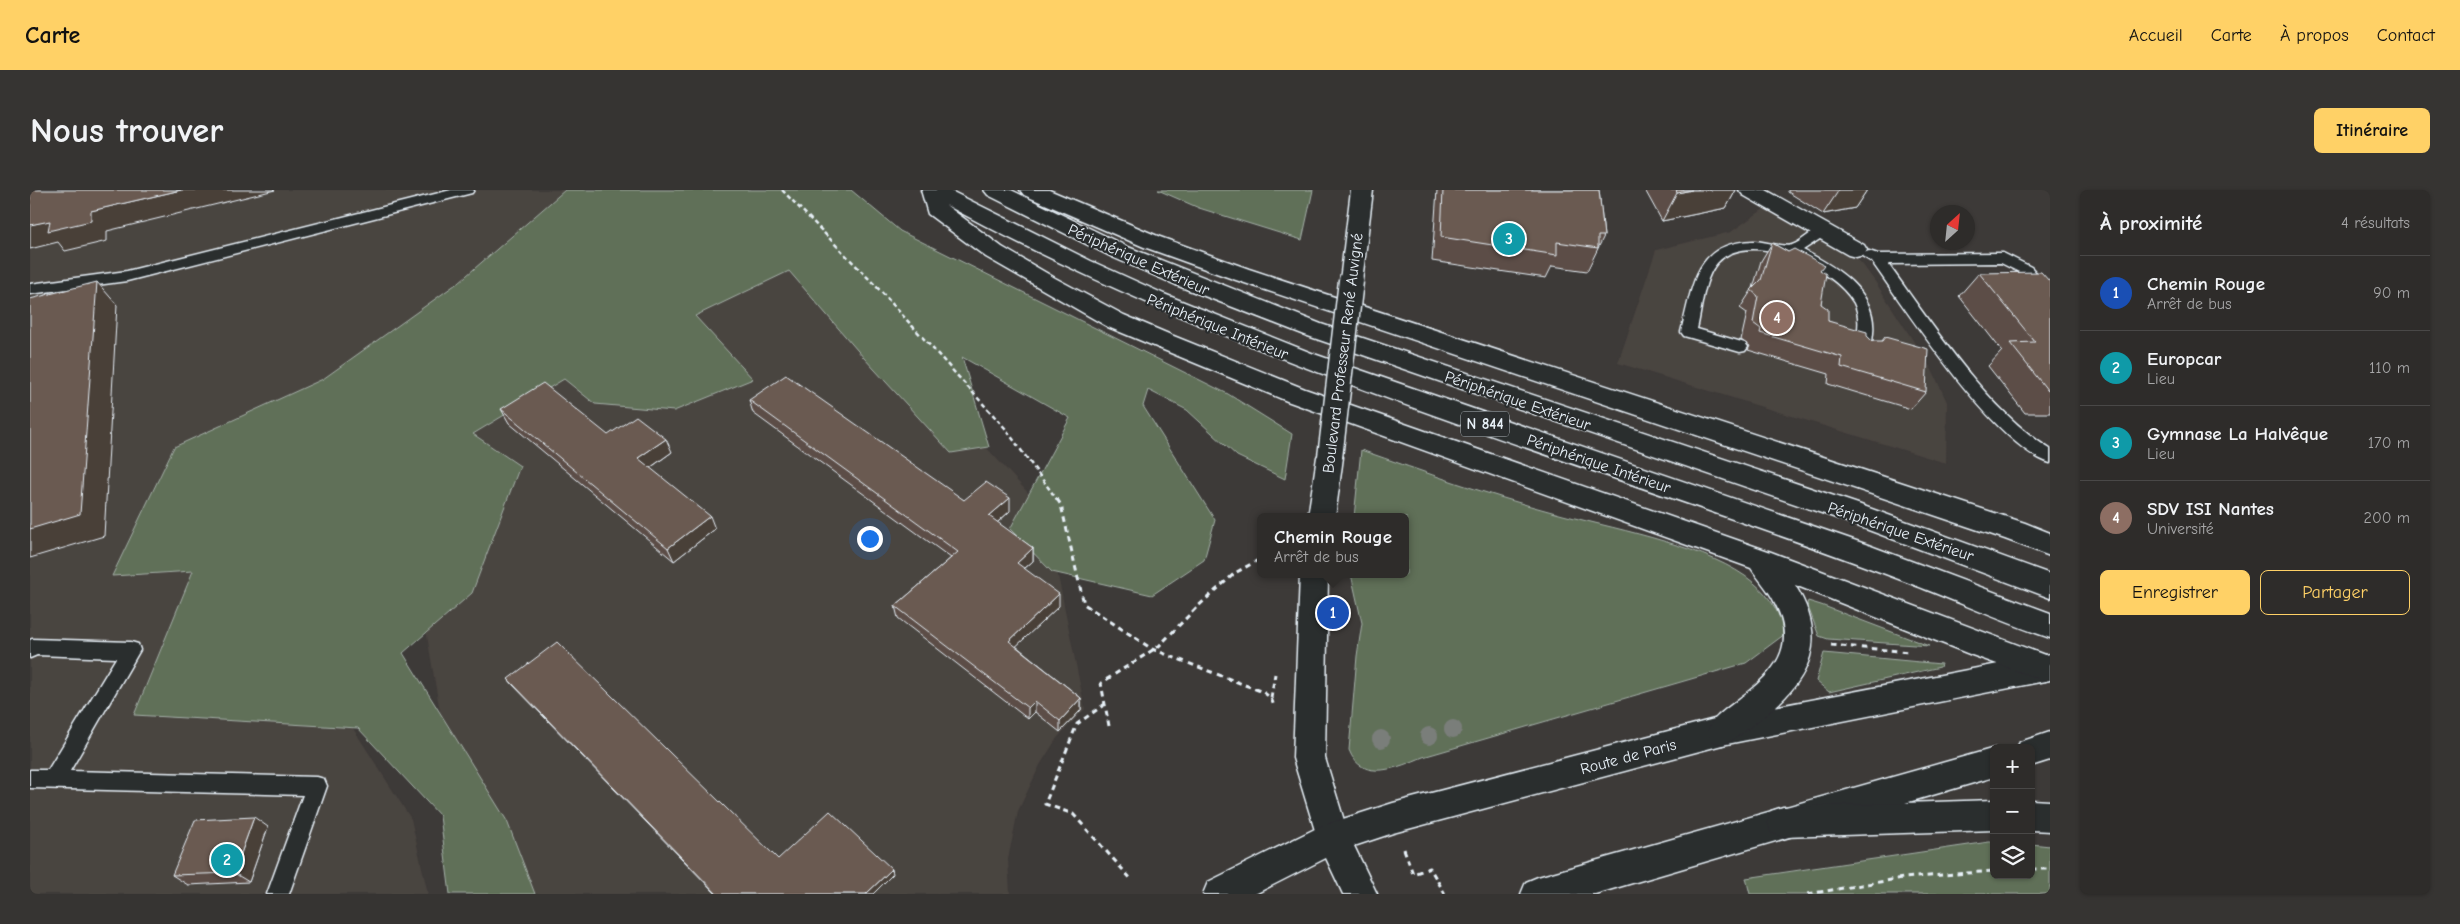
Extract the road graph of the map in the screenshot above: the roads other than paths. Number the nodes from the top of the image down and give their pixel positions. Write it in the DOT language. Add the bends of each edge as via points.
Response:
graph roads {
  1 [pos="467,190"];
  2 [pos="933,190"];
  3 [pos="995,190"];
  4 [pos="1031,190"];
  5 [pos="1362,190"];
  6 [pos="1750,190"];
  7 [pos="1821,232"];
  8 [pos="1856,250"];
  9 [pos="1793,251"];
  10 [pos="1877,259"];
  11 [pos="30,290"];
  12 [pos="2050,297"];
  13 [pos="1740,347"];
  14 [pos="1864,352"];
  15 [pos="2050,457"];
  16 [pos="1322,513"];
  17 [pos="2015,531"];
  18 [pos="2050,539"];
  19 [pos="2050,544"];
  20 [pos="1761,560"];
  21 [pos="1314,578"];
  22 [pos="2050,586"];
  23 [pos="2050,626"];
  24 [pos="30,650"];
  25 [pos="2048,668"];
  26 [pos="1722,731"];
  27 [pos="2050,746"];
  28 [pos="2035,751"];
  29 [pos="1990,763"];
  30 [pos="30,779"];
  31 [pos="53,780"];
  32 [pos="1990,815"];
  33 [pos="2035,815"];
  34 [pos="2050,816"];
  35 [pos="1783,822"];
  36 [pos="1333,837"];
  37 [pos="278,894"];
  38 [pos="1220,894"];
  39 [pos="1360,894"];
  40 [pos="1538,894"];
  1 -- 11 [label="lane" via="127,276"];
  2 -- 20 [label="main road" via="936,209 994,252 1116,321 1296,395"];
  2 -- 23 [label="main road, Périphérique Intérieur / N 844" via="1012,234 1139,294 1239,336 1906,570"];
  3 -- 22 [label="main road, Périphérique Extérieur / N 844" via="1100,243 1304,327 1891,526"];
  4 -- 17 [label="main road" via="1152,242 1241,274"];
  5 -- 16 [label="main road, Boulevard Professeur René Auvigné, bridge"];
  6 -- 7 [label="main road"];
  7 -- 8 [label="main road"];
  7 -- 9 [label="lane"];
  8 -- 10 [label="lane"];
  9 -- 13 [label="lane" via="1742,245 1721,254 1706,270 1689,332"];
  9 -- 14 [label="lane" via="1823,266 1856,295 1865,314"];
  10 -- 12 [label="lane" via="2003,258 2026,270"];
  10 -- 15 [label="lane" via="1998,417"];
  17 -- 18 [label="main road"];
  17 -- 19 [label="main road"];
  20 -- 25 [label="main road" via="1982,646"];
  20 -- 26 [label="main road" via="1793,610 1800,642 1797,660 1788,676"];
  21 -- 36 [label="main road" via="1309,758"];
  24 -- 31 [label="lane" via="32,647 131,650"];
  25 -- 26 [label="main road, Route de Paris"];
  26 -- 36 [label="main road, Route de Paris" via="1393,818"];
  27 -- 28 [label="main road"];
  29 -- 35 [label="main road"];
  30 -- 31 [label="lane"];
  31 -- 37 [label="lane" via="317,786"];
  32 -- 35 [label="main road"];
  33 -- 34 [label="main road"];
  35 -- 40 [label="main road"];
  36 -- 38 [label="main road, Route de Paris"];
  36 -- 39 [label="main road"];
}
